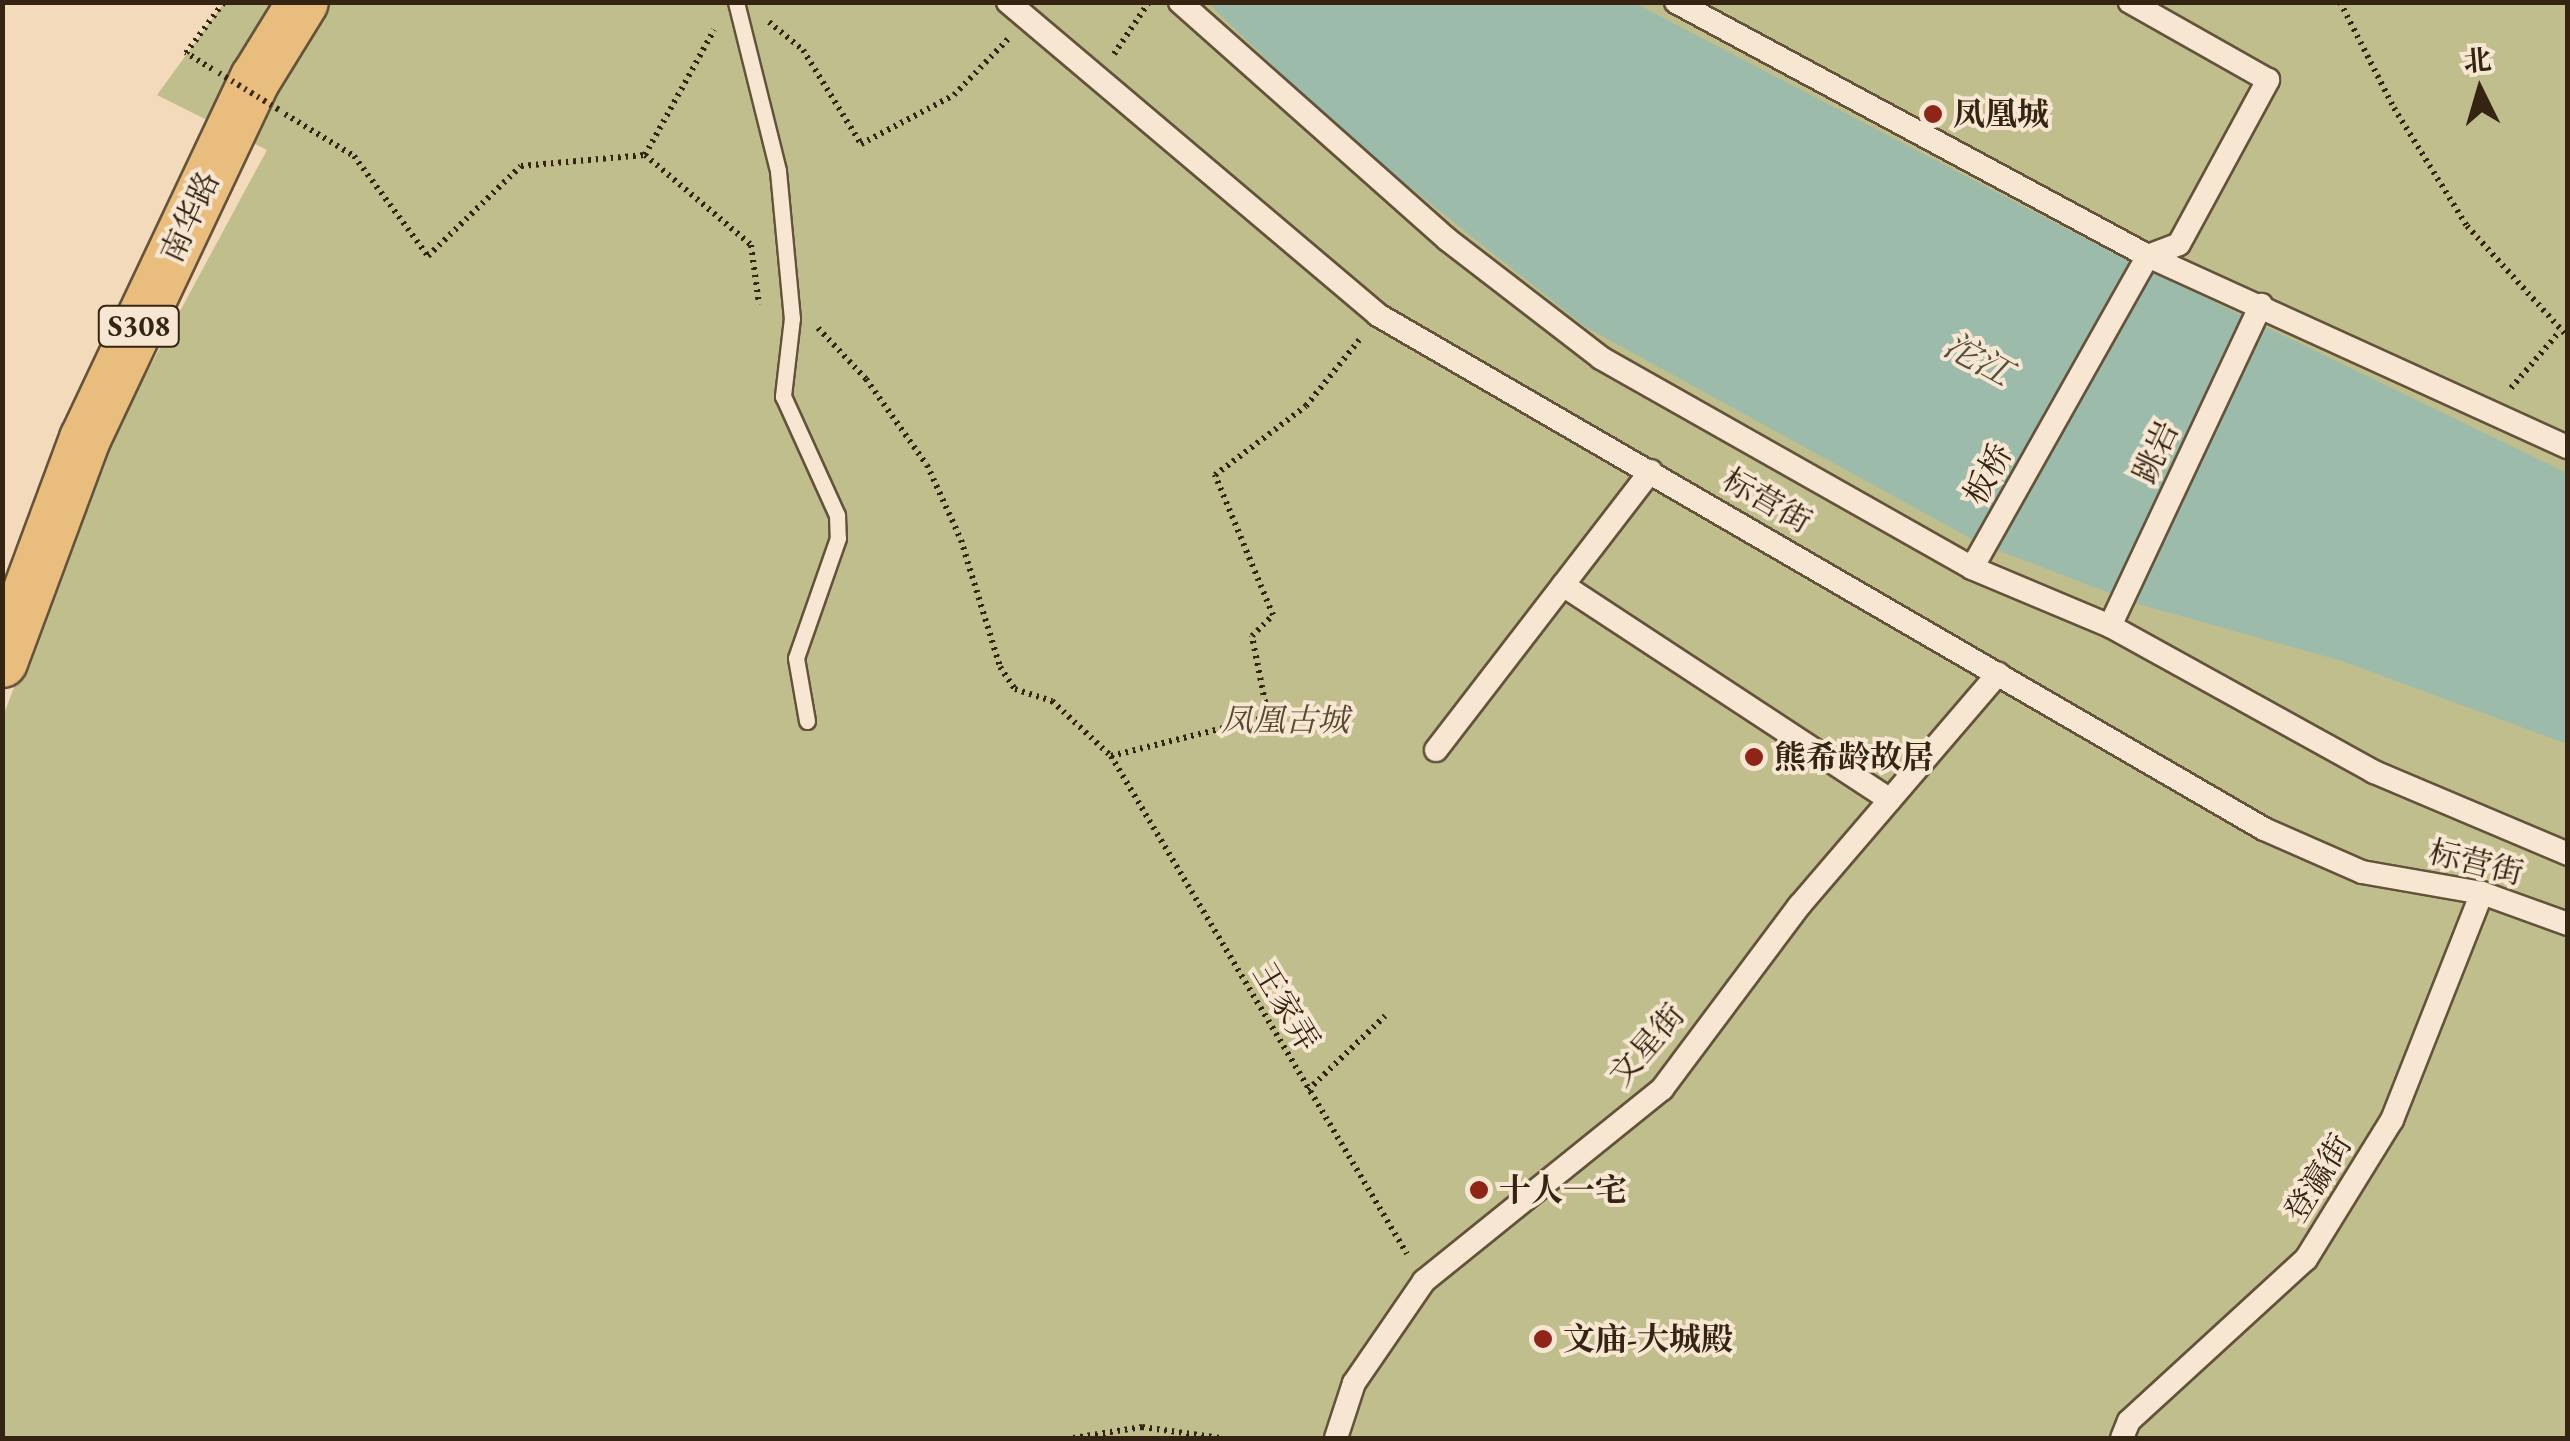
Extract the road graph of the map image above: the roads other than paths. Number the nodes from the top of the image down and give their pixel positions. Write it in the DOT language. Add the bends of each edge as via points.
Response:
graph roads {
  1 [pos="304,2"];
  2 [pos="736,2"];
  3 [pos="1008,2"];
  4 [pos="1180,2"];
  5 [pos="1676,2"];
  6 [pos="2130,2"];
  7 [pos="2148,256"];
  8 [pos="2261,305"];
  9 [pos="2568,447"];
  10 [pos="1651,471"];
  11 [pos="1972,568"];
  12 [pos="1563,585"];
  13 [pos="2110,626"];
  14 [pos="2,662"];
  15 [pos="1998,674"];
  16 [pos="807,721"];
  17 [pos="1436,750"];
  18 [pos="1890,800"];
  19 [pos="2568,854"];
  20 [pos="2482,893"];
  21 [pos="2568,924"];
  22 [pos="1336,1438"];
  23 [pos="2122,1438"];
  1 -- 14 [label="main road, 南华路 / S308" via="256,78 85,439"];
  2 -- 16 [label="lane" via="778,171 792,318 783,396 837,526 796,658"];
  3 -- 10 [label="street, 标营街" via="1378,315"];
  4 -- 11 [label="street" via="1448,240 1600,358"];
  5 -- 7 [label="street"];
  6 -- 7 [label="street" via="2268,80 2179,244"];
  7 -- 8 [label="street"];
  7 -- 11 [label="street, 板桥"];
  8 -- 9 [label="street"];
  8 -- 13 [label="street, 跳岩"];
  10 -- 12 [label="street"];
  10 -- 15 [label="street, 标营街"];
  11 -- 13 [label="street"];
  12 -- 17 [label="street"];
  12 -- 18 [label="street"];
  13 -- 19 [label="street" via="2374,772"];
  15 -- 18 [label="street, 文星街"];
  15 -- 20 [label="street, 标营街" via="2264,829 2362,872"];
  18 -- 22 [label="street, 文星街" via="1799,906 1662,1089 1424,1281 1354,1383"];
  20 -- 21 [label="street, 标营街"];
  20 -- 23 [label="street, 登瀛街" via="2392,1120 2306,1258 2129,1421"];
}
